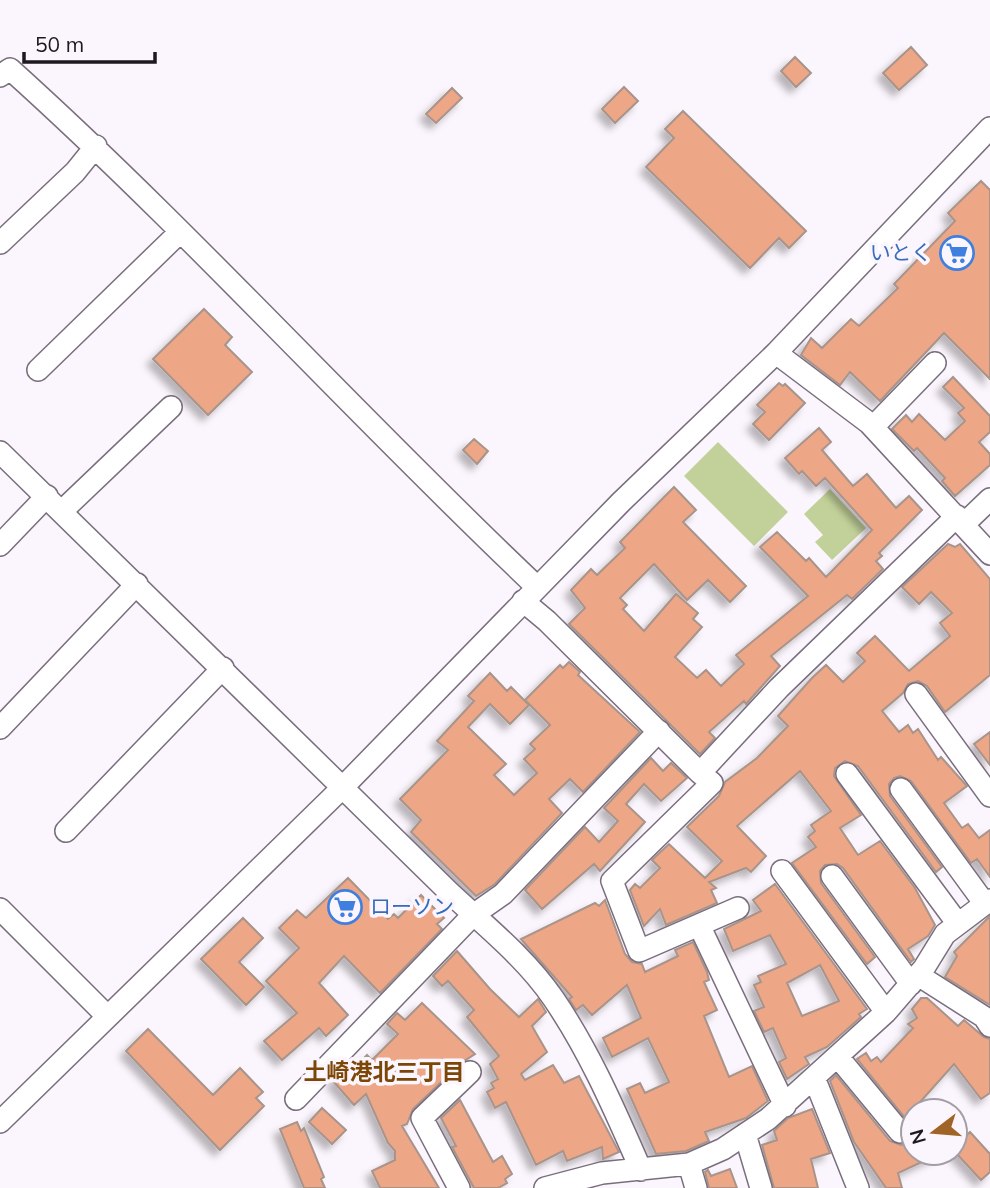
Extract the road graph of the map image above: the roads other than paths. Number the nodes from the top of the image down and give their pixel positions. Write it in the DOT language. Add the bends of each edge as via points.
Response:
graph roads {
  1 [pos="0,76"];
  2 [pos="990,128"];
  3 [pos="96,146"];
  4 [pos="180,232"];
  5 [pos="0,243"];
  6 [pos="776,353"];
  7 [pos="935,363"];
  8 [pos="38,370"];
  9 [pos="171,407"];
  10 [pos="873,428"];
  11 [pos="0,452"];
  12 [pos="990,499"];
  13 [pos="54,504"];
  14 [pos="961,520"];
  15 [pos="0,545"];
  16 [pos="990,554"];
  17 [pos="137,584"];
  18 [pos="530,594"];
  19 [pos="223,668"];
  20 [pos="916,694"];
  21 [pos="0,728"];
  22 [pos="659,731"];
  23 [pos="701,773"];
  24 [pos="847,774"];
  25 [pos="343,787"];
  26 [pos="901,789"];
  27 [pos="990,796"];
  28 [pos="66,831"];
  29 [pos="782,871"];
  30 [pos="832,876"];
  31 [pos="987,902"];
  32 [pos="738,908"];
  33 [pos="0,909"];
  34 [pos="473,915"];
  35 [pos="958,924"];
  36 [pos="699,925"];
  37 [pos="915,979"];
  38 [pos="886,1012"];
  39 [pos="106,1015"];
  40 [pos="990,1026"];
  41 [pos="838,1057"];
  42 [pos="470,1072"];
  43 [pos="814,1080"];
  44 [pos="296,1099"];
  45 [pos="785,1106"];
  46 [pos="0,1122"];
  47 [pos="899,1131"];
  48 [pos="745,1134"];
  49 [pos="689,1164"];
  50 [pos="641,1170"];
  51 [pos="459,1188"];
  52 [pos="545,1188"];
  53 [pos="696,1188"];
  54 [pos="761,1188"];
  55 [pos="858,1188"];
  1 -- 3 [label="street" via="10,69"];
  2 -- 6 [label="street"];
  3 -- 4 [label="street"];
  3 -- 5 [label="street"];
  4 -- 8 [label="street"];
  4 -- 18 [label="street"];
  6 -- 10 [label="street"];
  6 -- 18 [label="street"];
  7 -- 10 [label="street"];
  9 -- 13 [label="street"];
  10 -- 14 [label="street"];
  11 -- 13 [label="street"];
  12 -- 14 [label="street"];
  13 -- 15 [label="street"];
  13 -- 17 [label="street"];
  14 -- 16 [label="street"];
  14 -- 23 [label="street" via="779,688"];
  17 -- 19 [label="street"];
  17 -- 21 [label="street"];
  18 -- 22 [label="street" via="547,621"];
  18 -- 25 [label="street"];
  19 -- 25 [label="street"];
  19 -- 28 [label="street"];
  20 -- 27 [label="street"];
  22 -- 23 [label="street"];
  22 -- 34 [label="street" via="503,894"];
  23 -- 36 [label="street" via="712,783 612,881 639,951"];
  24 -- 35 [label="street"];
  25 -- 34 [label="street"];
  25 -- 39 [label="street"];
  26 -- 31 [label="street"];
  29 -- 38 [label="street"];
  30 -- 37 [label="street"];
  31 -- 35 [label="street"];
  32 -- 36 [label="street"];
  33 -- 39 [label="street"];
  34 -- 44 [label="street"];
  34 -- 50 [label="street" via="552,996 601,1078"];
  35 -- 37 [label="street" via="945,934"];
  36 -- 45 [label="street"];
  37 -- 38 [label="street"];
  37 -- 40 [label="street" via="984,1017"];
  38 -- 41 [label="street"];
  39 -- 46 [label="street"];
  41 -- 43 [label="street"];
  41 -- 47 [label="street"];
  42 -- 51 [label="street" via="422,1118"];
  43 -- 45 [label="street"];
  43 -- 55 [label="street"];
  45 -- 48 [label="street"];
  48 -- 49 [label="street"];
  48 -- 54 [label="street"];
  49 -- 50 [label="street"];
  49 -- 53 [label="street"];
  50 -- 52 [label="street" via="602,1173"];
}
